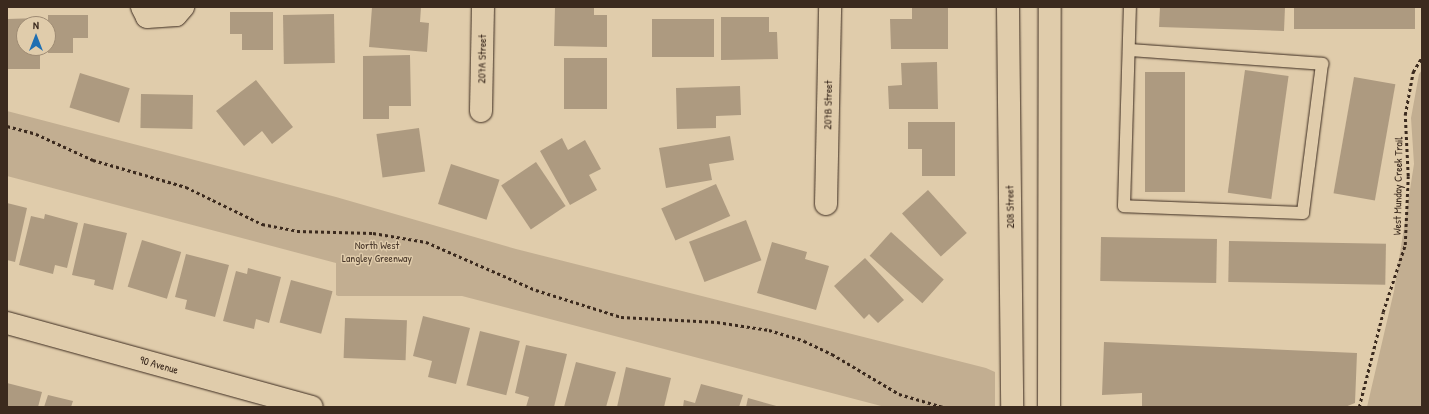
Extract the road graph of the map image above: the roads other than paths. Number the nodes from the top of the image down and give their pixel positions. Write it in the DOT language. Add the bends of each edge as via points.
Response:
graph roads {
  1 [pos="142,7"];
  2 [pos="183,7"];
  3 [pos="483,7"];
  4 [pos="830,7"];
  5 [pos="1008,7"];
  6 [pos="1050,7"];
  7 [pos="1130,7"];
  8 [pos="1129,50"];
  9 [pos="481,111"];
  10 [pos="826,204"];
  11 [pos="7,323"];
  12 [pos="312,407"];
  13 [pos="1012,407"];
  14 [pos="1049,407"];
  1 -- 2 [label="main road" via="147,17 176,15"];
  3 -- 9 [label="main road, 207A Street"];
  4 -- 10 [label="main road, 207B Street"];
  5 -- 13 [label="main road, 208 Street"];
  6 -- 14 [label="main road"];
  7 -- 8 [label="lane"];
  8 -- 8 [label="lane" via="1124,206 1303,213 1322,64"];
  11 -- 12 [label="main road, 90 Avenue"];
}
